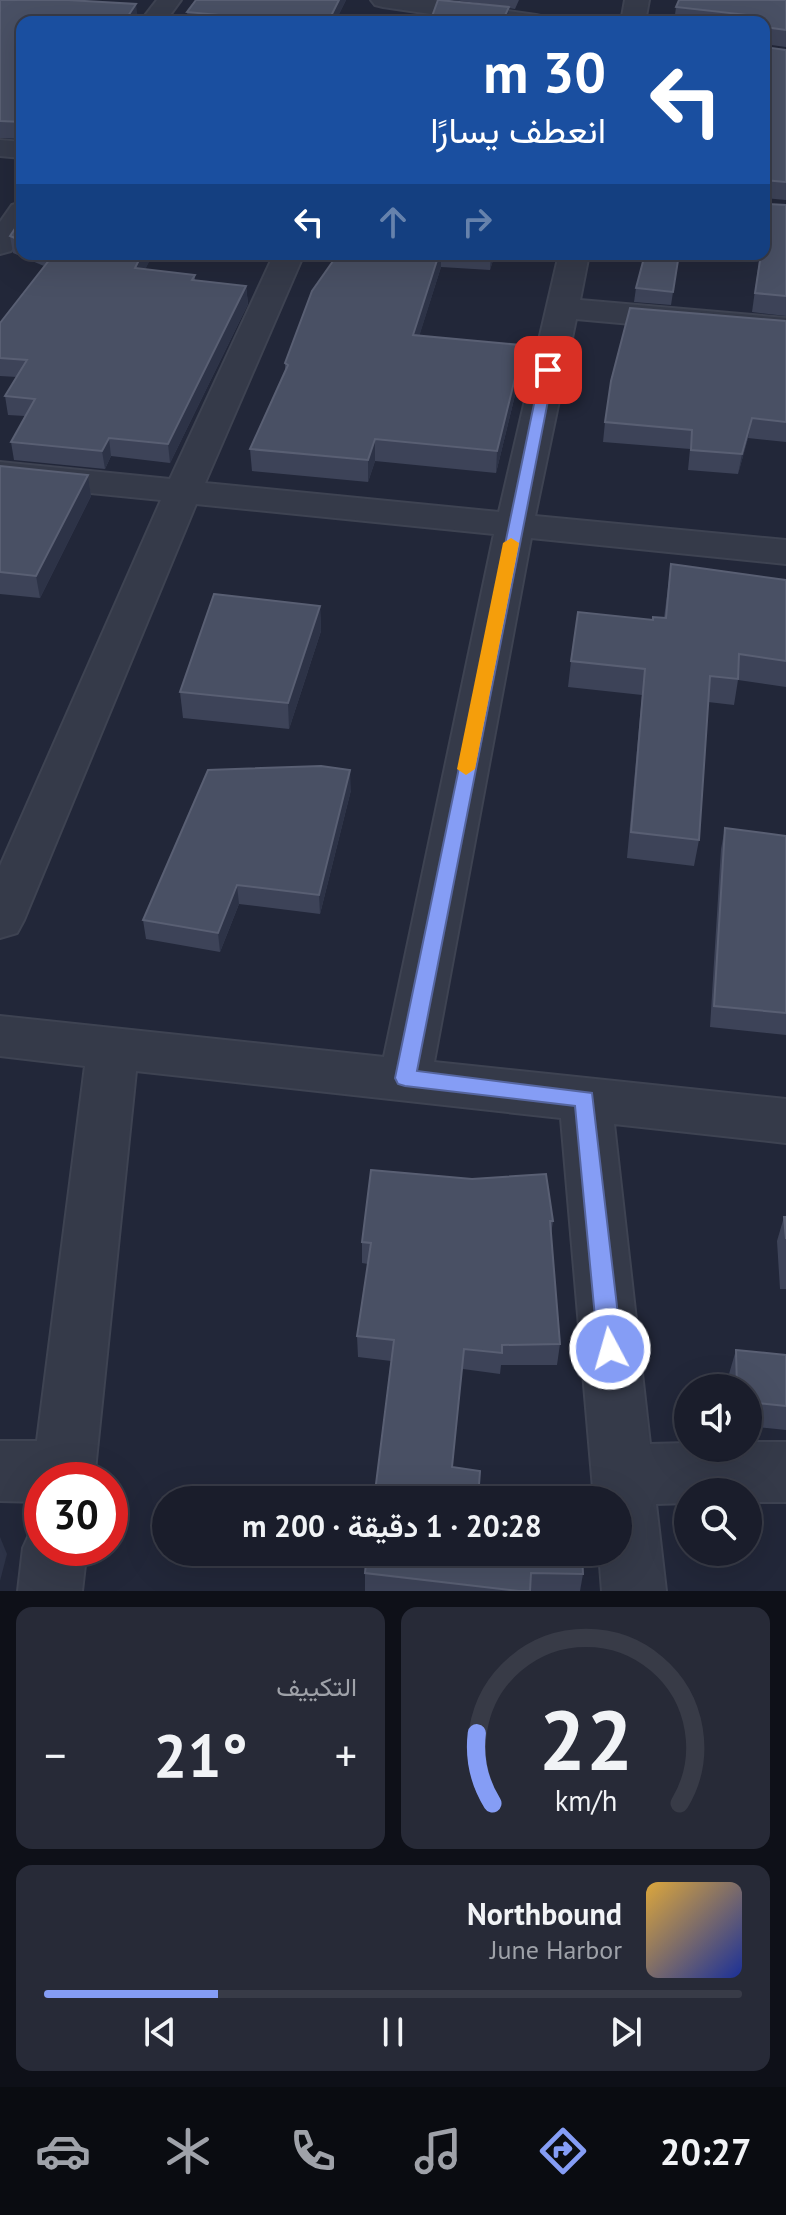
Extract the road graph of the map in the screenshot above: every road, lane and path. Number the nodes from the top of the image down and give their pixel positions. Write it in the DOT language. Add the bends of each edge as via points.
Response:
graph roads {
  1 [pos="169,0"];
  2 [pos="398,6"];
  3 [pos="157,16"];
  4 [pos="484,16"];
  5 [pos="16,220"];
  6 [pos="0,245"];
  7 [pos="286,260"];
  8 [pos="573,260"];
  9 [pos="561,308"];
  10 [pos="786,328"];
  11 [pos="0,473"];
  12 [pos="183,491"];
  13 [pos="515,523"];
  14 [pos="786,552"];
  15 [pos="0,920"];
  16 [pos="0,1036"];
  17 [pos="113,1047"];
  18 [pos="405,1078"];
  19 [pos="585,1099"];
  20 [pos="786,1121"];
  21 [pos="66,1462"];
  22 [pos="0,1471"];
  23 [pos="786,1472"];
  24 [pos="24,1473"];
  25 [pos="622,1474"];
  26 [pos="53,1566"];
  27 [pos="50,1591"];
  28 [pos="634,1591"];
  1 -- 3 [label="street"];
  2 -- 4 [label="street"];
  5 -- 6 [label="street"];
  7 -- 12 [label="street"];
  8 -- 9 [label="street"];
  9 -- 10 [label="street"];
  9 -- 13 [label="street"];
  11 -- 12 [label="street"];
  12 -- 13 [label="street"];
  12 -- 15 [label="street"];
  13 -- 14 [label="street"];
  13 -- 18 [label="street"];
  16 -- 17 [label="street"];
  17 -- 18 [label="street"];
  17 -- 21 [label="street"];
  18 -- 19 [label="street"];
  19 -- 20 [label="street"];
  19 -- 25 [label="street"];
  22 -- 24 [label="street"];
  23 -- 25 [label="street"];
  25 -- 28 [label="street"];
  26 -- 27 [label="street"];
}
